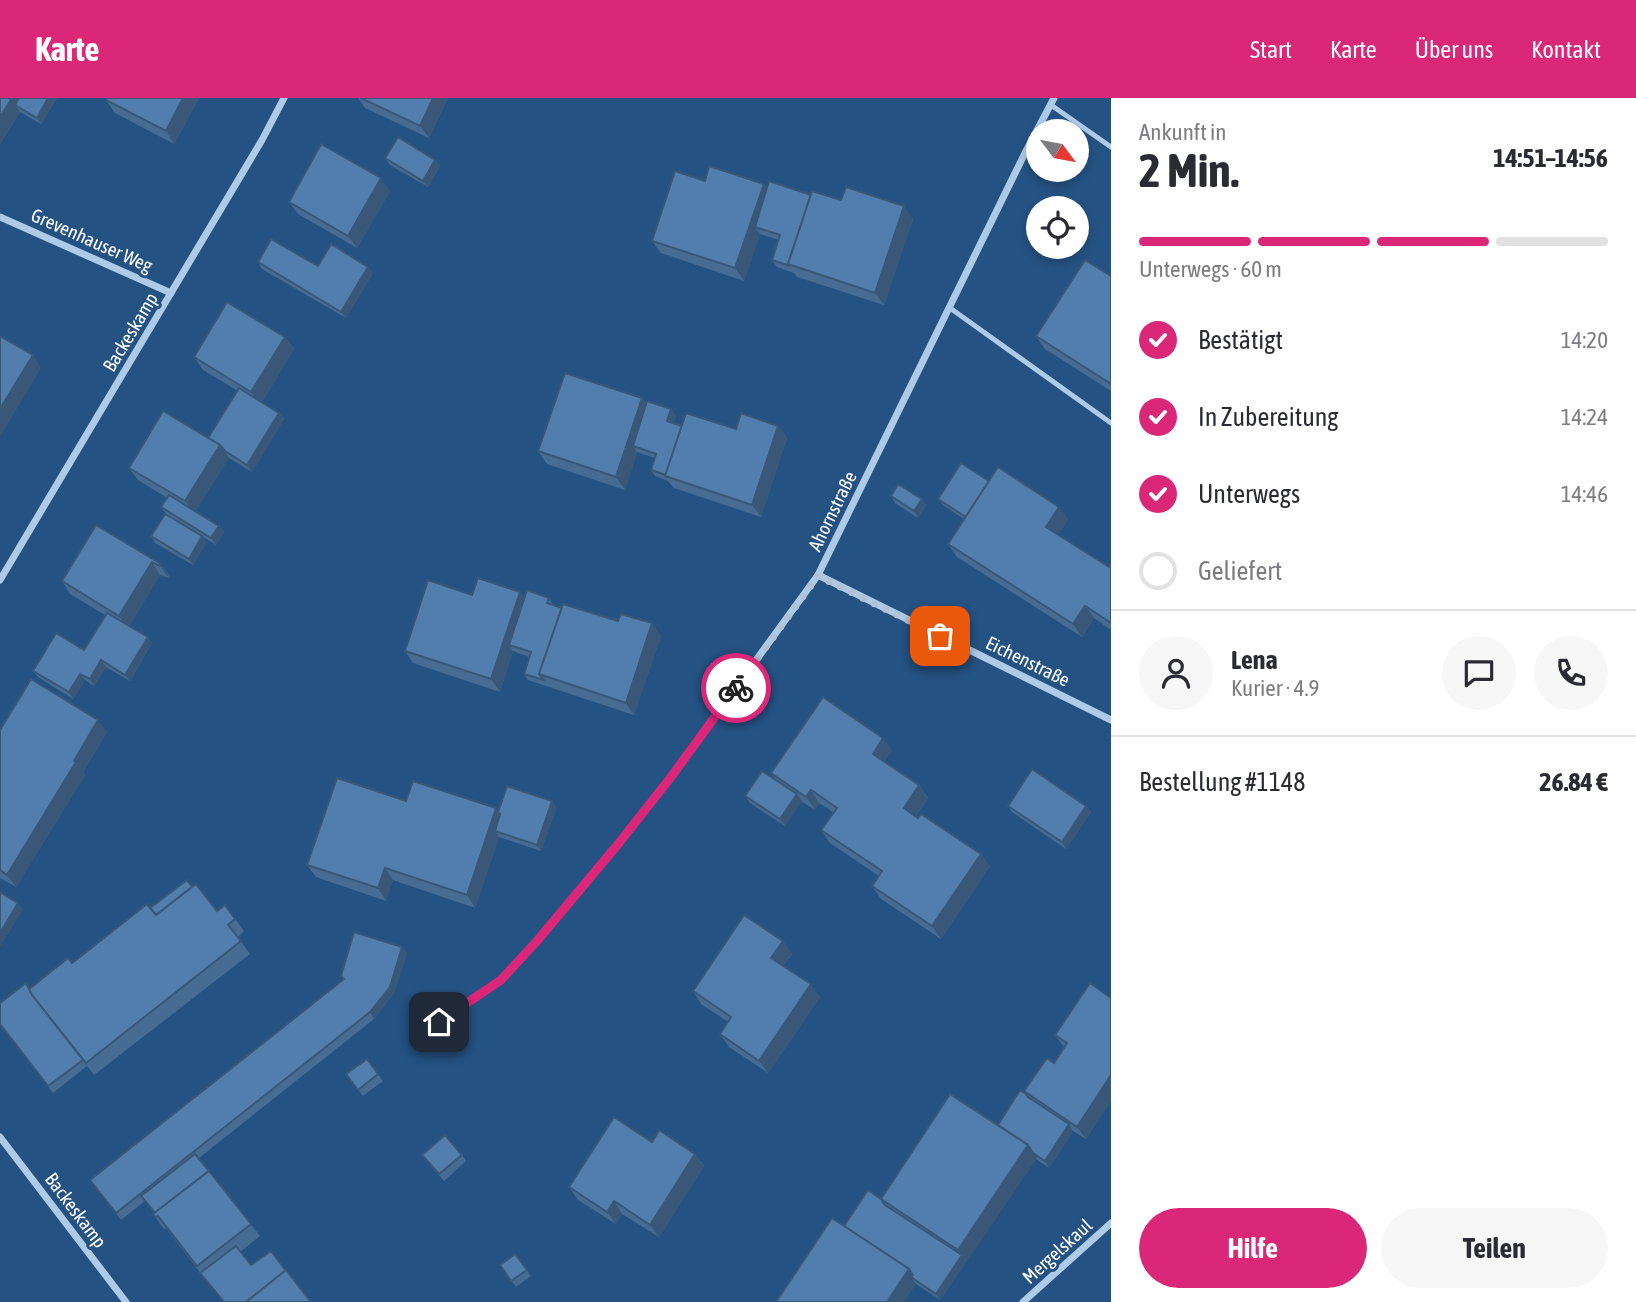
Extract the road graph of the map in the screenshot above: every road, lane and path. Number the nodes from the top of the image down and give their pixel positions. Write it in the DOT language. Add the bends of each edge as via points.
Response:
graph roads {
  1 [pos="284,98"];
  2 [pos="1053,102"];
  3 [pos="1111,147"];
  4 [pos="0,217"];
  5 [pos="171,293"];
  6 [pos="950,308"];
  7 [pos="1111,423"];
  8 [pos="818,576"];
  9 [pos="0,580"];
  10 [pos="1111,720"];
  11 [pos="439,1022"];
  12 [pos="0,1137"];
  13 [pos="1111,1223"];
  14 [pos="126,1302"];
  15 [pos="1023,1302"];
  1 -- 5 [label="street, Backeskamp"];
  2 -- 3 [label="lane, Ahornstraße"];
  2 -- 6 [label="street, Ahornstraße"];
  4 -- 5 [label="street, Grevenhauser Weg"];
  5 -- 9 [label="street, Backeskamp"];
  6 -- 7 [label="lane"];
  6 -- 8 [label="street, Ahornstraße"];
  8 -- 10 [label="street, Eichenstraße"];
  8 -- 11 [label="street, Ahornstraße" via="671,777 537,941 501,980"];
  12 -- 14 [label="street, Backeskamp"];
  13 -- 15 [label="street, Mergelskaul"];
}
